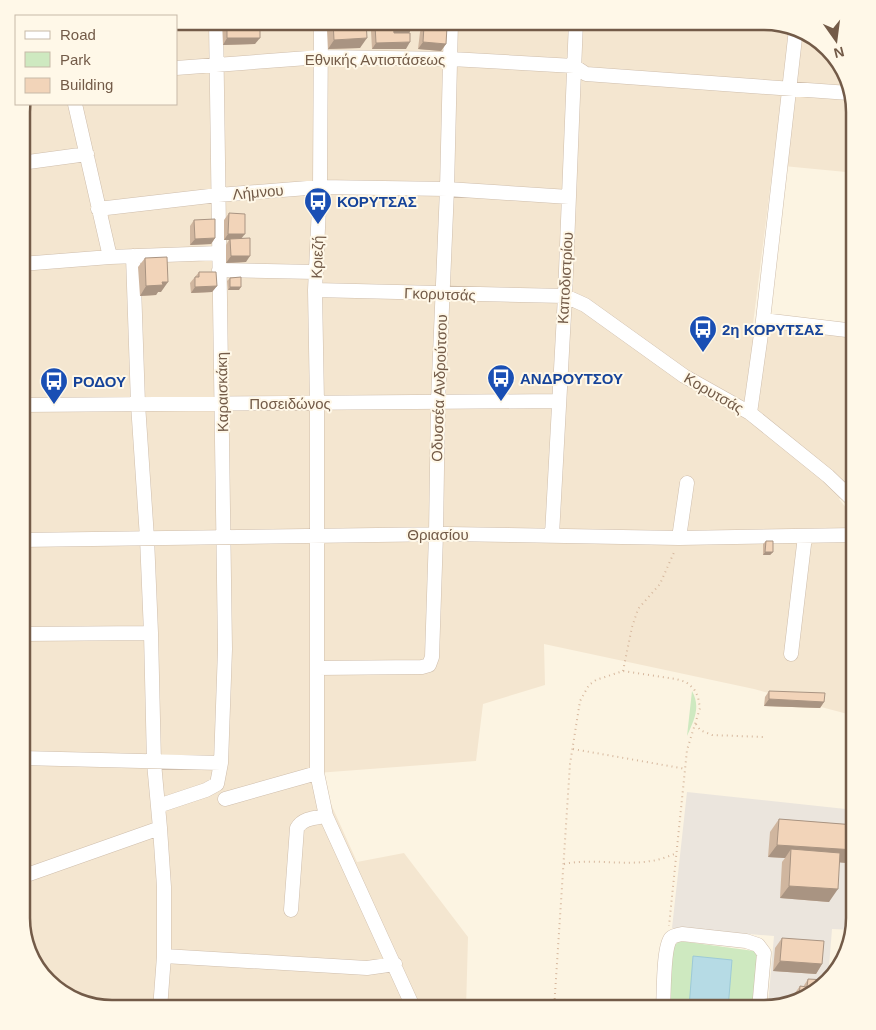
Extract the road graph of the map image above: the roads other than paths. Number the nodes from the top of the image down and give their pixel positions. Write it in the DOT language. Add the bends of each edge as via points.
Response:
graph roads {
  1 [pos="216,30"];
  2 [pos="321,30"];
  3 [pos="452,30"];
  4 [pos="576,30"];
  5 [pos="795,36"];
  6 [pos="321,57"];
  7 [pos="450,59"];
  8 [pos="216,64"];
  9 [pos="574,66"];
  10 [pos="178,68"];
  11 [pos="789,88"];
  12 [pos="843,93"];
  13 [pos="75,105"];
  14 [pos="87,154"];
  15 [pos="30,162"];
  16 [pos="320,187"];
  17 [pos="447,189"];
  18 [pos="218,195"];
  19 [pos="569,198"];
  20 [pos="98,209"];
  21 [pos="219,253"];
  22 [pos="133,256"];
  23 [pos="110,257"];
  24 [pos="30,263"];
  25 [pos="219,270"];
  26 [pos="316,272"];
  27 [pos="315,290"];
  28 [pos="442,294"];
  29 [pos="565,296"];
  30 [pos="763,320"];
  31 [pos="846,331"];
  32 [pos="559,401"];
  33 [pos="438,402"];
  34 [pos="317,403"];
  35 [pos="138,404"];
  36 [pos="222,404"];
  37 [pos="30,405"];
  38 [pos="750,413"];
  39 [pos="687,483"];
  40 [pos="846,493"];
  41 [pos="436,534"];
  42 [pos="846,535"];
  43 [pos="318,536"];
  44 [pos="552,536"];
  45 [pos="805,536"];
  46 [pos="225,537"];
  47 [pos="147,538"];
  48 [pos="679,538"];
  49 [pos="30,540"];
  50 [pos="151,633"];
  51 [pos="30,634"];
  52 [pos="791,654"];
  53 [pos="317,668"];
  54 [pos="30,758"];
  55 [pos="154,763"];
  56 [pos="221,763"];
  57 [pos="317,773"];
  58 [pos="225,799"];
  59 [pos="158,806"];
  60 [pos="326,816"];
  61 [pos="160,828"];
  62 [pos="30,874"];
  63 [pos="291,910"];
  64 [pos="164,956"];
  65 [pos="395,964"];
  66 [pos="161,1000"];
  67 [pos="410,1000"];
  68 [pos="663,1000"];
  69 [pos="760,1000"];
  1 -- 8 [label="street, Καραισκάκη"];
  2 -- 6 [label="street, Κριεζή"];
  3 -- 7 [label="street, Οδυσσέα Ανδρούτσου"];
  4 -- 9 [label="street, Καποδιστρίου"];
  5 -- 11 [label="street"];
  6 -- 7 [label="street, Εθνικής Αντιστάσεως"];
  6 -- 8 [label="street, Εθνικής Αντιστάσεως"];
  6 -- 16 [label="street, Κριεζή"];
  7 -- 9 [label="street, Εθνικής Αντιστάσεως"];
  7 -- 17 [label="street, Οδυσσέα Ανδρούτσου"];
  8 -- 10 [label="street, Εθνικής Αντιστάσεως"];
  8 -- 18 [label="street, Καραισκάκη"];
  9 -- 11 [label="street, Εθνικής Αντιστάσεως" via="586,74"];
  9 -- 19 [label="street, Καποδιστρίου"];
  11 -- 12 [label="street, Εθνικής Αντιστάσεως"];
  11 -- 30 [label="street"];
  13 -- 14 [label="street"];
  14 -- 15 [label="street"];
  14 -- 20 [label="street"];
  16 -- 17 [label="street, Λήμνου"];
  16 -- 18 [label="street, Λήμνου"];
  16 -- 26 [label="street, Κριεζή"];
  17 -- 19 [label="street, Λήμνου"];
  17 -- 28 [label="street, Οδυσσέα Ανδρούτσου"];
  18 -- 20 [label="street, Λήμνου"];
  18 -- 21 [label="street, Καραισκάκη"];
  19 -- 29 [label="street, Καποδιστρίου"];
  20 -- 23 [label="street"];
  21 -- 22 [label="street"];
  21 -- 25 [label="street, Καραισκάκη"];
  22 -- 23 [label="street"];
  22 -- 35 [label="street"];
  23 -- 24 [label="street"];
  25 -- 26 [label="street"];
  25 -- 36 [label="street, Καραισκάκη"];
  26 -- 27 [label="street, Κριεζή"];
  27 -- 28 [label="street, Γκορυτσάς"];
  27 -- 34 [label="street, Κριεζή"];
  28 -- 29 [label="street, Γκορυτσάς"];
  28 -- 33 [label="street, Οδυσσέα Ανδρούτσου"];
  29 -- 32 [label="street, Καποδιστρίου"];
  29 -- 38 [label="street, Κορυτσάς" via="585,305 684,376"];
  30 -- 31 [label="street"];
  30 -- 38 [label="street"];
  32 -- 33 [label="street, Ποσειδώνος"];
  32 -- 44 [label="street, Καποδιστρίου"];
  33 -- 34 [label="street, Ποσειδώνος"];
  33 -- 41 [label="street, Οδυσσέα Ανδρούτσου"];
  34 -- 36 [label="street, Ποσειδώνος"];
  34 -- 43 [label="street, Κριεζή"];
  35 -- 36 [label="street, Ποσειδώνος"];
  35 -- 37 [label="street, Ποσειδώνος"];
  35 -- 47 [label="street"];
  36 -- 46 [label="street, Καραισκάκη"];
  38 -- 40 [label="street, Κορυτσάς"];
  39 -- 48 [label="street"];
  41 -- 43 [label="street, Θριασίου"];
  41 -- 44 [label="street, Θριασίου"];
  41 -- 53 [label="street, Οδυσσέα Ανδρούτσου" via="432,657 429,665"];
  42 -- 45 [label="street, Θριασίου"];
  43 -- 46 [label="street, Θριασίου"];
  43 -- 53 [label="street, Κριεζή"];
  44 -- 48 [label="street, Θριασίου"];
  45 -- 48 [label="street, Θριασίου"];
  45 -- 52 [label="street"];
  46 -- 47 [label="street, Θριασίου"];
  46 -- 56 [label="street, Καραισκάκη"];
  47 -- 49 [label="street, Θριασίου"];
  47 -- 50 [label="street"];
  50 -- 51 [label="street"];
  50 -- 55 [label="street"];
  53 -- 57 [label="street, Κριεζή"];
  54 -- 55 [label="street"];
  55 -- 56 [label="street"];
  55 -- 59 [label="street"];
  56 -- 59 [label="street, Καραισκάκη" via="217,784"];
  57 -- 58 [label="street"];
  57 -- 60 [label="street, Κριεζή"];
  59 -- 61 [label="street"];
  60 -- 63 [label="street" via="304,820 297,828"];
  60 -- 65 [label="street, Κριεζή"];
  61 -- 62 [label="street"];
  61 -- 64 [label="street"];
  64 -- 65 [label="street" via="367,968"];
  64 -- 66 [label="street"];
  65 -- 67 [label="street, Κριεζή"];
  68 -- 69 [label="street" via="666,949 671,938 682,934 758,945 764,952"];
}
